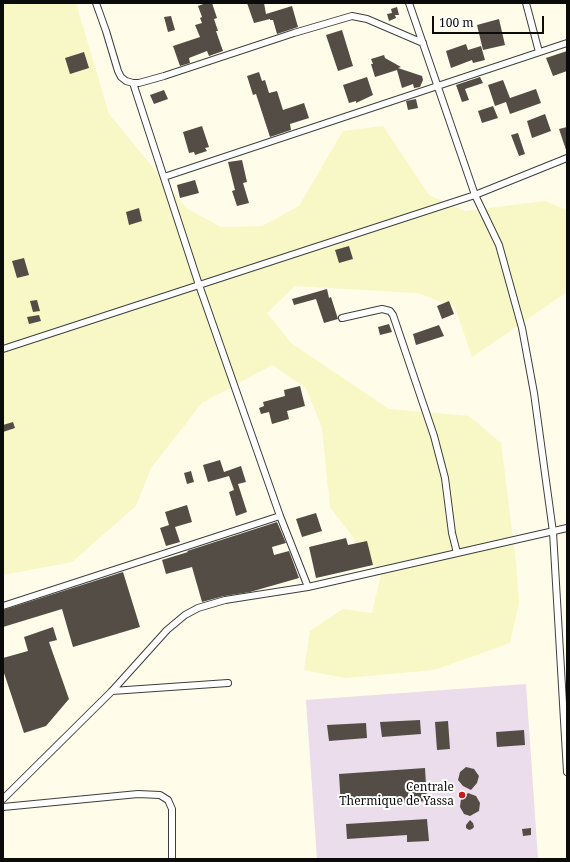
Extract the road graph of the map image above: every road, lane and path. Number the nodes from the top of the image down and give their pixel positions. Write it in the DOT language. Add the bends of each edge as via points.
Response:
graph roads {
  1 [pos="96,3"];
  2 [pos="409,3"];
  3 [pos="526,3"];
  4 [pos="423,43"];
  5 [pos="567,43"];
  6 [pos="539,52"];
  7 [pos="133,83"];
  8 [pos="437,85"];
  9 [pos="567,158"];
  10 [pos="164,177"];
  11 [pos="475,195"];
  12 [pos="199,284"];
  13 [pos="342,318"];
  14 [pos="3,349"];
  15 [pos="280,516"];
  16 [pos="567,528"];
  17 [pos="552,532"];
  18 [pos="457,552"];
  19 [pos="308,587"];
  20 [pos="3,606"];
  21 [pos="228,683"];
  22 [pos="112,691"];
  23 [pos="567,754"];
  24 [pos="567,772"];
  25 [pos="3,799"];
  26 [pos="3,807"];
  27 [pos="172,859"];
  1 -- 7 [label="street" via="118,71 126,81"];
  2 -- 4 [label="street"];
  3 -- 6 [label="street"];
  4 -- 7 [label="street" via="367,19 352,16 164,76"];
  4 -- 8 [label="street"];
  5 -- 6 [label="street"];
  6 -- 8 [label="street"];
  7 -- 10 [label="street"];
  8 -- 10 [label="street"];
  8 -- 11 [label="street"];
  9 -- 11 [label="street"];
  10 -- 12 [label="street"];
  11 -- 12 [label="street"];
  11 -- 17 [label="street" via="499,245 522,328 534,393"];
  12 -- 14 [label="street"];
  12 -- 15 [label="street"];
  13 -- 18 [label="street" via="382,309 390,311 393,315 434,436 443,471"];
  15 -- 19 [label="street"];
  15 -- 20 [label="street"];
  16 -- 17 [label="street"];
  17 -- 18 [label="street"];
  17 -- 23 [label="street"];
  18 -- 19 [label="street"];
  19 -- 22 [label="street" via="225,600 185,614 167,630"];
  21 -- 22 [label="street"];
  22 -- 25 [label="street"];
  23 -- 24 [label="street"];
  26 -- 27 [label="street" via="138,794 160,795 168,800 172,809"];
}
